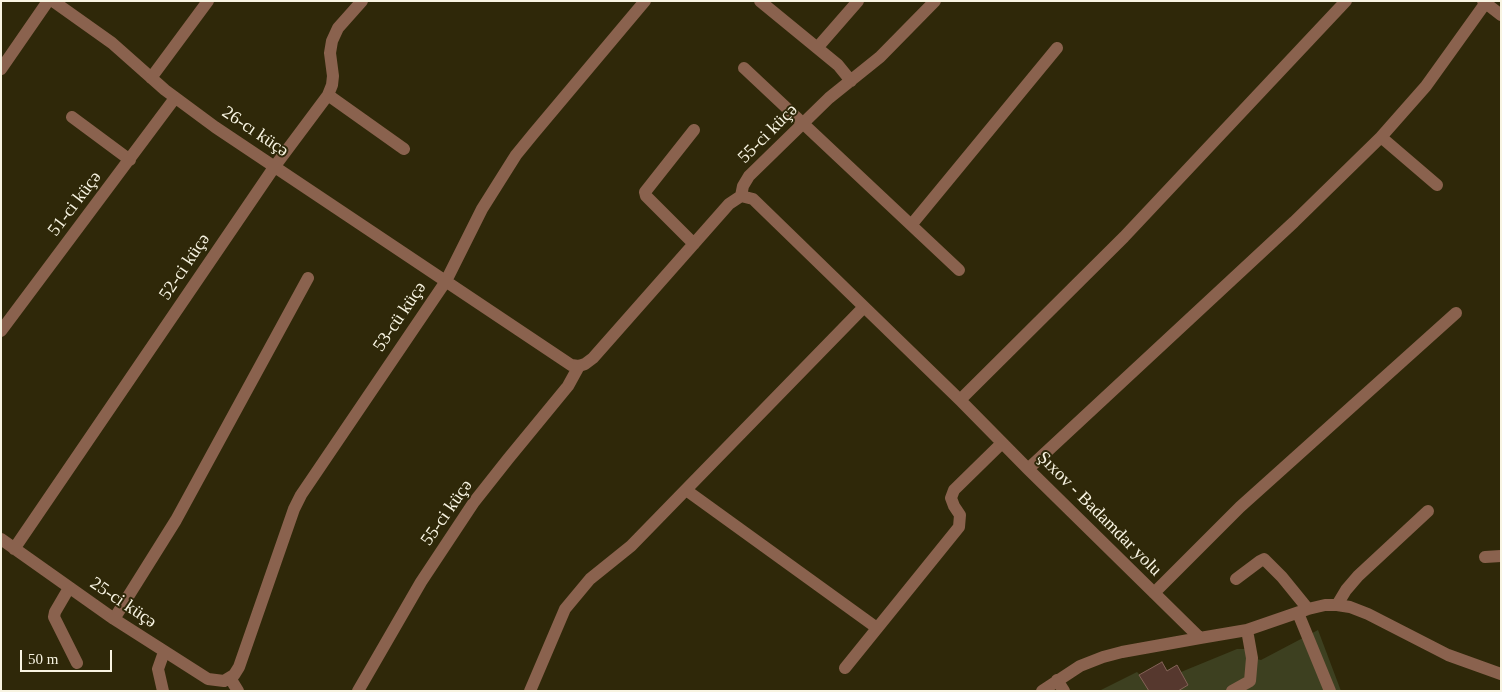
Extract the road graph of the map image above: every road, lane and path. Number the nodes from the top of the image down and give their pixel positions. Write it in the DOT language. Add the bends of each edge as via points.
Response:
graph roads {
  1 [pos="48,1"];
  2 [pos="53,1"];
  3 [pos="208,1"];
  4 [pos="362,1"];
  5 [pos="645,1"];
  6 [pos="760,1"];
  7 [pos="858,1"];
  8 [pos="935,1"];
  9 [pos="1346,1"];
  10 [pos="1485,2"];
  11 [pos="1501,15"];
  12 [pos="817,48"];
  13 [pos="1057,48"];
  14 [pos="744,68"];
  15 [pos="1,69"];
  16 [pos="152,78"];
  17 [pos="851,81"];
  18 [pos="328,95"];
  19 [pos="175,98"];
  20 [pos="72,117"];
  21 [pos="803,122"];
  22 [pos="694,130"];
  23 [pos="1381,137"];
  24 [pos="404,148"];
  25 [pos="130,160"];
  26 [pos="275,166"];
  27 [pos="1437,185"];
  28 [pos="741,196"];
  29 [pos="912,224"];
  30 [pos="694,244"];
  31 [pos="959,270"];
  32 [pos="308,278"];
  33 [pos="446,281"];
  34 [pos="864,307"];
  35 [pos="1456,313"];
  36 [pos="1,331"];
  37 [pos="579,366"];
  38 [pos="960,400"];
  39 [pos="1002,443"];
  40 [pos="1028,469"];
  41 [pos="686,490"];
  42 [pos="1428,511"];
  43 [pos="1,539"];
  44 [pos="14,549"];
  45 [pos="1501,556"];
  46 [pos="1485,557"];
  47 [pos="1236,579"];
  48 [pos="70,588"];
  49 [pos="1154,593"];
  50 [pos="1337,605"];
  51 [pos="1303,611"];
  52 [pos="114,619"];
  53 [pos="877,628"];
  54 [pos="1247,630"];
  55 [pos="1200,638"];
  56 [pos="164,652"];
  57 [pos="77,663"];
  58 [pos="845,668"];
  59 [pos="1501,674"];
  60 [pos="230,678"];
  61 [pos="1061,686"];
  62 [pos="1252,686"];
  63 [pos="162,691"];
  64 [pos="238,691"];
  65 [pos="358,691"];
  66 [pos="530,691"];
  67 [pos="1042,691"];
  68 [pos="1232,691"];
  69 [pos="1330,691"];
  1 -- 15 [label="street"];
  2 -- 16 [label="street, 26-cı küçə" via="112,43"];
  3 -- 16 [label="street"];
  4 -- 18 [label="street, 52-ci küçə" via="338,28 332,41 333,76"];
  5 -- 33 [label="street, 53-cü küçə" via="516,155 482,209"];
  6 -- 12 [label="street"];
  7 -- 12 [label="street"];
  8 -- 17 [label="street, 55-ci küçə" via="880,57"];
  9 -- 38 [label="street" via="1124,236"];
  10 -- 11 [label="street"];
  10 -- 23 [label="street" via="1426,86"];
  12 -- 17 [label="street"];
  13 -- 29 [label="street"];
  14 -- 21 [label="street"];
  16 -- 19 [label="street, 26-cı küçə"];
  17 -- 21 [label="street, 55-ci küçə"];
  18 -- 24 [label="street"];
  18 -- 26 [label="street, 52-ci küçə"];
  19 -- 25 [label="street, 51-ci küçə"];
  19 -- 26 [label="street, 26-cı küçə"];
  20 -- 25 [label="street"];
  21 -- 28 [label="street, 55-ci küçə" via="749,176"];
  21 -- 29 [label="street"];
  22 -- 30 [label="street" via="645,192"];
  23 -- 27 [label="street"];
  23 -- 40 [label="street"];
  25 -- 36 [label="street, 51-ci küçə"];
  26 -- 33 [label="street, 26-cı küçə"];
  26 -- 44 [label="street, 52-ci küçə"];
  28 -- 30 [label="street, 55-ci küçə"];
  28 -- 34 [label="street, Şıxov - Badamdar yolu" via="753,199"];
  29 -- 31 [label="street"];
  30 -- 37 [label="street, 55-ci küçə" via="593,358"];
  32 -- 52 [label="street" via="176,520"];
  33 -- 37 [label="street" via="566,362"];
  33 -- 60 [label="street, 53-cü küçə" via="301,495 239,667"];
  34 -- 38 [label="street, Şıxov - Badamdar yolu"];
  34 -- 41 [label="street"];
  35 -- 49 [label="street" via="1240,507"];
  37 -- 65 [label="street, 55-ci küçə" via="568,386 474,502 421,582"];
  38 -- 39 [label="street, Şıxov - Badamdar yolu"];
  39 -- 40 [label="street, Şıxov - Badamdar yolu"];
  39 -- 53 [label="street" via="954,490 951,498 960,515 959,527"];
  40 -- 49 [label="street, Şıxov - Badamdar yolu"];
  41 -- 53 [label="street"];
  41 -- 66 [label="street" via="631,546 590,579 565,609"];
  42 -- 50 [label="street" via="1358,576"];
  43 -- 44 [label="street, 25-ci küçə"];
  44 -- 48 [label="street, 25-ci küçə"];
  45 -- 46 [label="street"];
  47 -- 51 [label="street" via="1264,559 1282,577"];
  48 -- 52 [label="street, 25-ci küçə"];
  48 -- 57 [label="street" via="54,617"];
  49 -- 55 [label="street, Şıxov - Badamdar yolu"];
  50 -- 51 [label="street"];
  50 -- 59 [label="street" via="1368,614 1448,656"];
  51 -- 54 [label="street"];
  51 -- 69 [label="street"];
  52 -- 56 [label="street, 25-ci küçə"];
  53 -- 58 [label="street"];
  54 -- 55 [label="street"];
  54 -- 62 [label="street"];
  55 -- 61 [label="street" via="1103,657 1080,666"];
  56 -- 60 [label="street, 25-ci küçə" via="208,679 224,681"];
  56 -- 63 [label="street" via="158,669"];
  60 -- 64 [label="street"];
  61 -- 67 [label="street"];
  62 -- 68 [label="street"];
}
